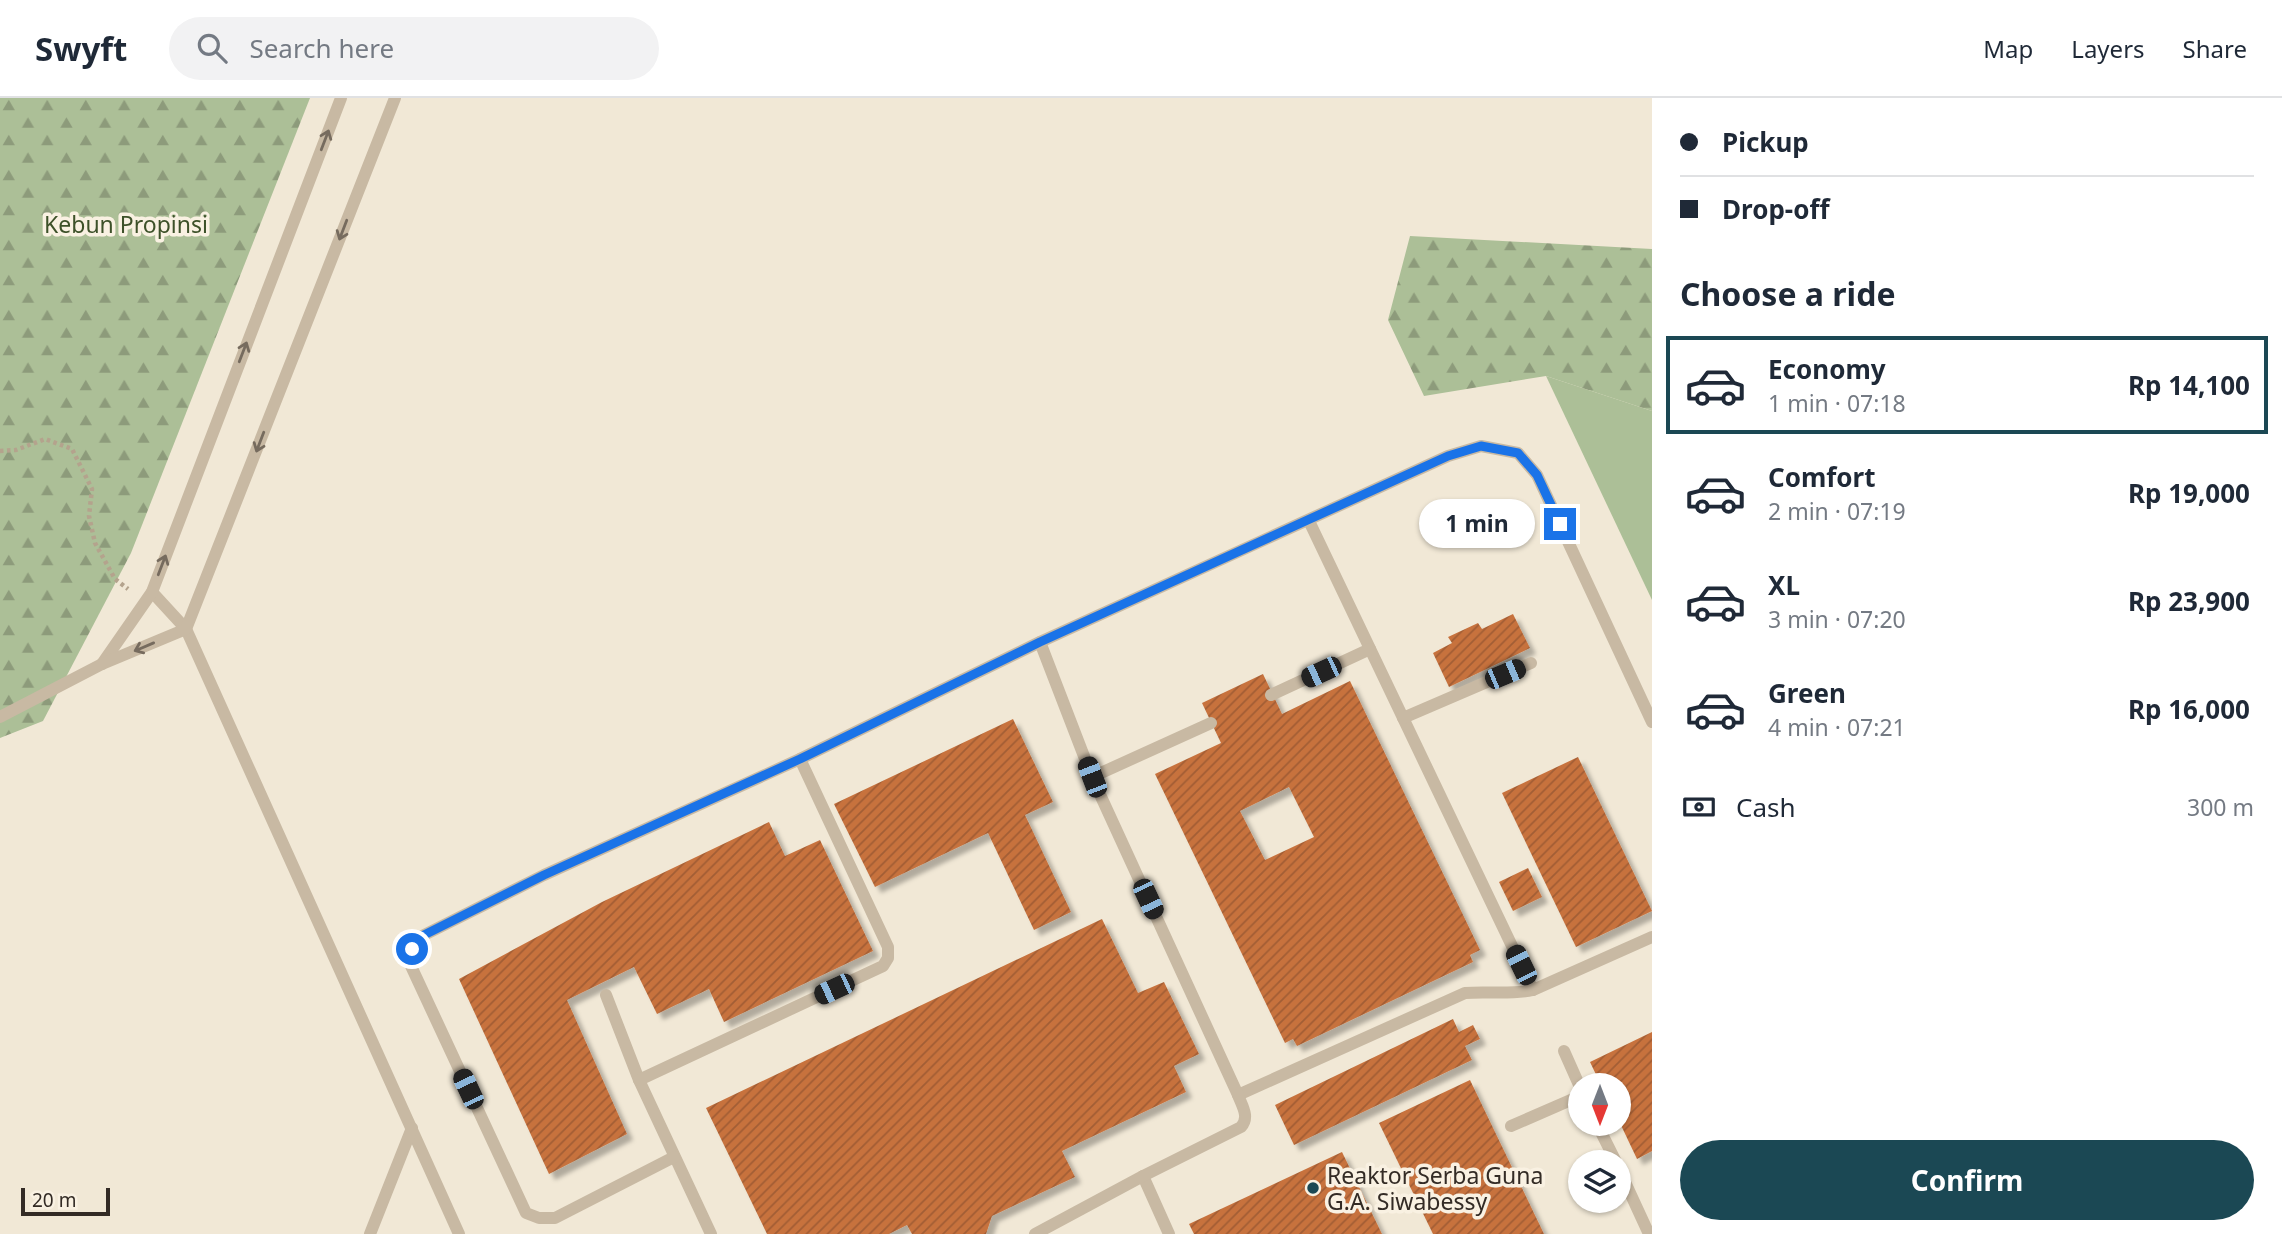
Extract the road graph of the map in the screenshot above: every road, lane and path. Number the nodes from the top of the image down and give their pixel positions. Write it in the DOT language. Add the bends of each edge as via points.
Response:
graph roads {
  1 [pos="341,98"];
  2 [pos="395,98"];
  3 [pos="0,451"];
  4 [pos="1309,521"];
  5 [pos="152,592"];
  6 [pos="186,629"];
  7 [pos="1040,642"];
  8 [pos="1370,649"];
  9 [pos="1531,663"];
  10 [pos="102,664"];
  11 [pos="1271,695"];
  12 [pos="0,717"];
  13 [pos="1403,718"];
  14 [pos="1652,722"];
  15 [pos="1211,723"];
  16 [pos="800,759"];
  17 [pos="1092,777"];
  18 [pos="1652,937"];
  19 [pos="1533,990"];
  20 [pos="606,995"];
  21 [pos="1564,1051"];
  22 [pos="1574,1073"];
  23 [pos="639,1080"];
  24 [pos="1238,1095"];
  25 [pos="1568,1101"];
  26 [pos="1511,1126"];
  27 [pos="412,1128"];
  28 [pos="674,1157"];
  29 [pos="1143,1176"];
  30 [pos="1631,1195"];
  31 [pos="370,1234"];
  32 [pos="459,1234"];
  33 [pos="711,1234"];
  34 [pos="1035,1234"];
  35 [pos="1169,1234"];
  36 [pos="1649,1234"];
  5 -- 1 [label="lane, one-way"];
  2 -- 6 [label="lane, one-way"];
  3 -- 5 [label="path" via="45,439 72,449 92,489 89,516 95,543 115,579 136,594"];
  4 -- 7 [label="lane"];
  4 -- 8 [label="lane"];
  4 -- 14 [label="lane" via="1448,456 1481,446 1518,453 1537,475"];
  5 -- 6 [label="lane"];
  5 -- 10 [label="lane"];
  6 -- 10 [label="lane, one-way"];
  6 -- 27 [label="lane"];
  7 -- 16 [label="lane"];
  7 -- 17 [label="lane"];
  8 -- 11 [label="lane"];
  8 -- 13 [label="lane"];
  9 -- 13 [label="lane"];
  10 -- 12 [label="lane"];
  13 -- 19 [label="lane"];
  15 -- 17 [label="lane"];
  16 -- 23 [label="lane" via="888,947 888,958 883,967"];
  16 -- 28 [label="lane" via="544,875 420,937 412,949 411,966 526,1213 555,1218"];
  17 -- 24 [label="lane"];
  18 -- 19 [label="lane"];
  19 -- 24 [label="lane" via="1465,993"];
  20 -- 23 [label="lane"];
  21 -- 22 [label="lane"];
  23 -- 28 [label="lane"];
  24 -- 29 [label="lane" via="1245,1114 1241,1127"];
  25 -- 26 [label="lane"];
  27 -- 31 [label="lane"];
  27 -- 32 [label="lane"];
  28 -- 33 [label="lane"];
  29 -- 34 [label="lane"];
  29 -- 35 [label="lane"];
  30 -- 36 [label="lane"];
}
